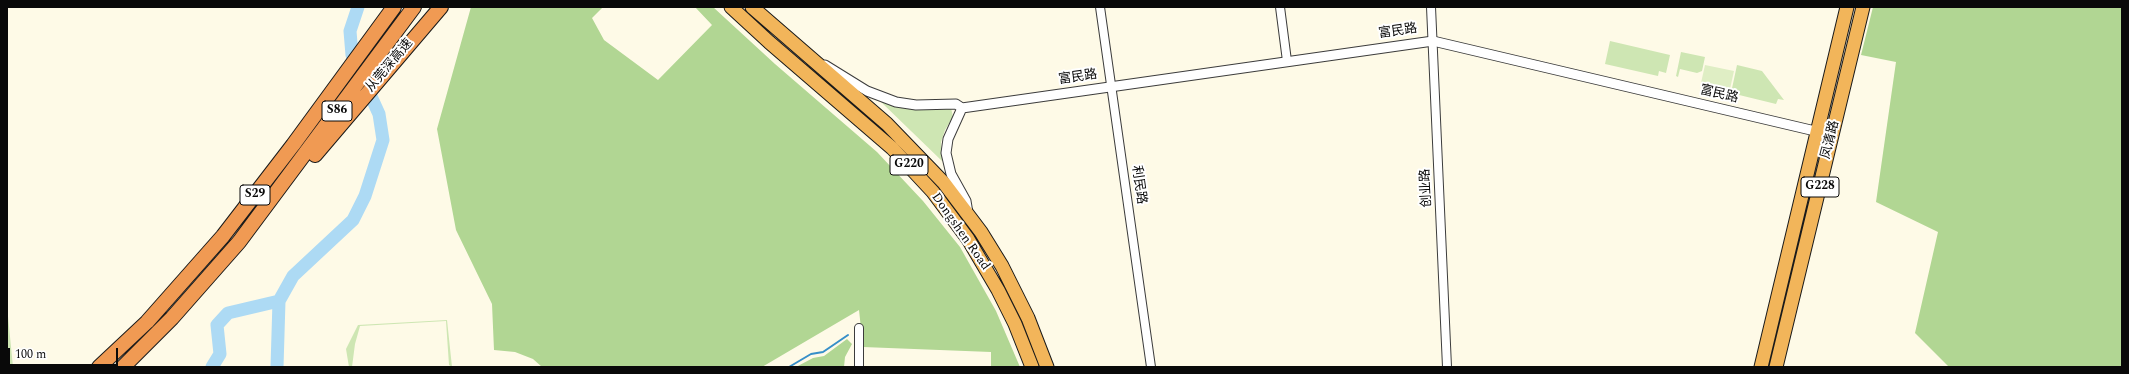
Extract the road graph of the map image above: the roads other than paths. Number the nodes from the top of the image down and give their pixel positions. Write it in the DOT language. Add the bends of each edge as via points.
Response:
graph roads {
  1 [pos="394,7"];
  2 [pos="414,7"];
  3 [pos="441,7"];
  4 [pos="731,7"];
  5 [pos="752,7"];
  6 [pos="1100,7"];
  7 [pos="1280,7"];
  8 [pos="1431,7"];
  9 [pos="1847,7"];
  10 [pos="1863,7"];
  11 [pos="1433,41"];
  12 [pos="812,60"];
  13 [pos="1287,61"];
  14 [pos="1112,86"];
  15 [pos="962,108"];
  16 [pos="1817,131"];
  17 [pos="1832,135"];
  18 [pos="969,214"];
  19 [pos="260,216"];
  20 [pos="859,328"];
  21 [pos="99,367"];
  22 [pos="123,367"];
  23 [pos="859,367"];
  24 [pos="1032,367"];
  25 [pos="1047,367"];
  26 [pos="1151,367"];
  27 [pos="1448,367"];
  28 [pos="1761,367"];
  29 [pos="1776,367"];
  1 -- 21 [label="highway, S29" via="289,151 223,236 147,322"];
  2 -- 19 [label="highway, S86"];
  3 -- 19 [label="highway, 从莞深高速 / S29" via="333,136"];
  4 -- 24 [label="highway, Dongshen Road / G220" via="887,144 933,192 968,239 995,285 1015,324"];
  5 -- 12 [label="highway, Dongshen Road / G220"];
  6 -- 14 [label="street, 利民路"];
  7 -- 13 [label="street"];
  8 -- 11 [label="street, 创业路"];
  9 -- 16 [label="highway, 凤清路 / G228"];
  10 -- 17 [label="highway, 凤清路 / G228"];
  11 -- 13 [label="street, 富民路"];
  11 -- 16 [label="street, 富民路"];
  11 -- 27 [label="street, 创业路"];
  12 -- 15 [label="street, 富民路" via="828,66 867,91 886,99 916,105 956,104"];
  12 -- 18 [label="highway, Dongshen Road / G220" via="902,138"];
  13 -- 14 [label="street, 富民路"];
  14 -- 15 [label="street, 富民路"];
  14 -- 26 [label="street, 利民路"];
  15 -- 18 [label="street" via="948,138 946,153 951,174 966,201"];
  16 -- 17 [label="street, 富民路"];
  16 -- 28 [label="highway, 凤清路 / G228"];
  17 -- 29 [label="highway, 凤清路 / G228"];
  18 -- 25 [label="highway, Dongshen Road / G220" via="1011,283 1036,336"];
  19 -- 22 [label="highway, S29" via="195,293"];
  20 -- 23 [label="street"];
}
